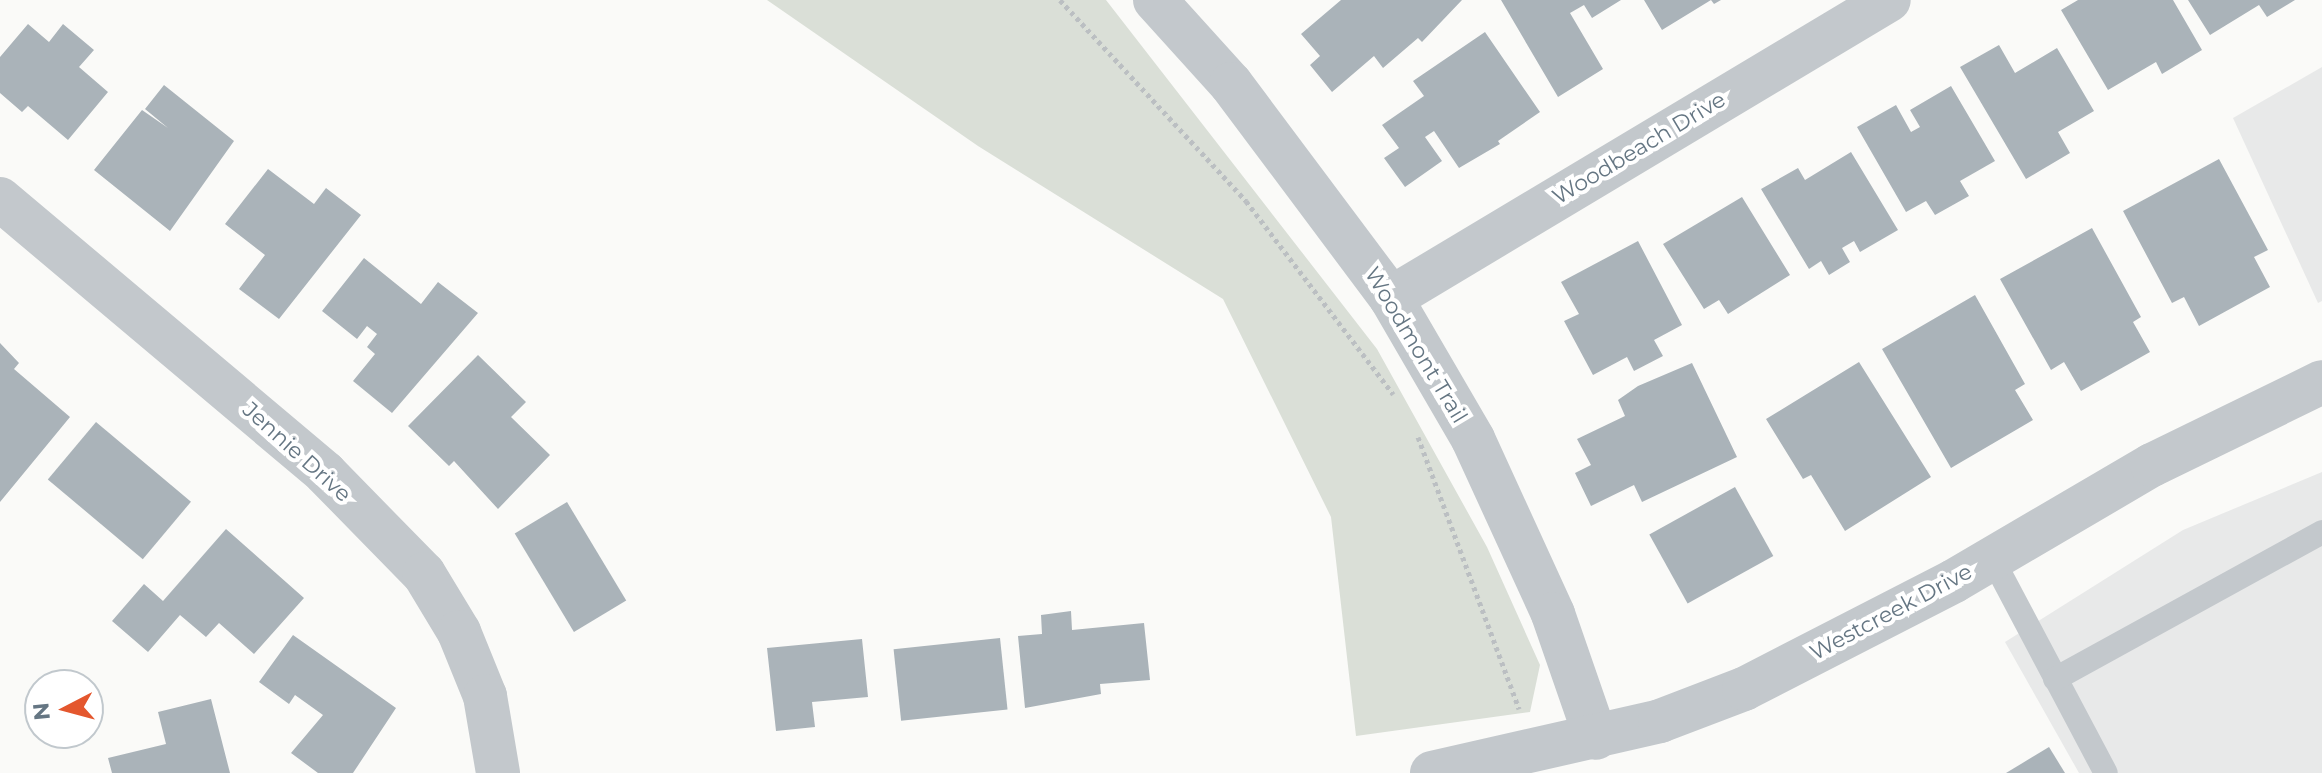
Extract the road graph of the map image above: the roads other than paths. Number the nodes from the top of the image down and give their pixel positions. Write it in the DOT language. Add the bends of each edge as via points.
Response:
graph roads {
  1 [pos="1155,0"];
  2 [pos="1889,0"];
  3 [pos="0,199"];
  4 [pos="1391,298"];
  5 [pos="2320,389"];
  6 [pos="2322,532"];
  7 [pos="1992,558"];
  8 [pos="2055,679"];
  9 [pos="1596,738"];
  10 [pos="1453,769"];
  11 [pos="498,773"];
  12 [pos="2106,773"];
  1 -- 4 [label="street, Woodmont Trail" via="1231,84"];
  2 -- 4 [label="street, Woodbeach Drive"];
  3 -- 11 [label="street, Jennie Drive" via="325,473 424,574 459,632 485,696"];
  4 -- 9 [label="street, Woodmont Trail" via="1473,439 1553,614"];
  5 -- 7 [label="street, Westcreek Drive" via="2152,465"];
  6 -- 8 [label="lane"];
  7 -- 8 [label="lane"];
  7 -- 9 [label="street, Westcreek Drive" via="1744,689"];
  8 -- 12 [label="lane"];
  9 -- 10 [label="street, Westcreek Drive"];
}
